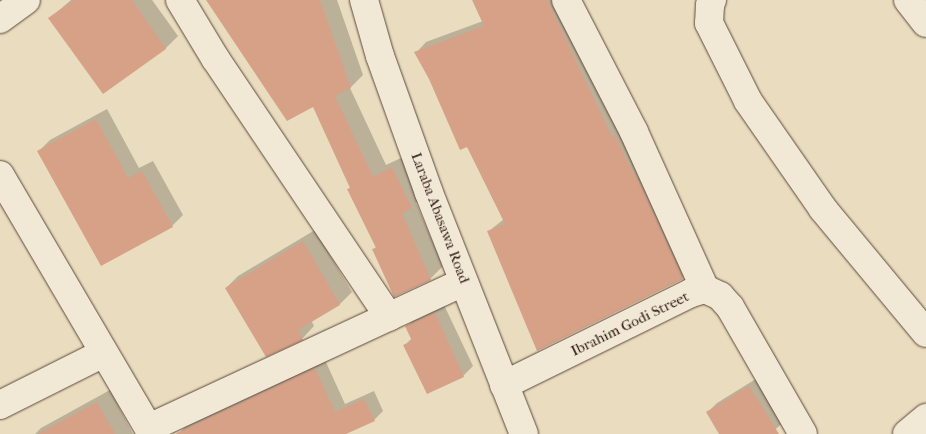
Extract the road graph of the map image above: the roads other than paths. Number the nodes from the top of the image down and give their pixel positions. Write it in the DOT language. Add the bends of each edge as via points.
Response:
graph roads {
  1 [pos="26,0"];
  2 [pos="180,0"];
  3 [pos="364,0"];
  4 [pos="566,0"];
  5 [pos="712,0"];
  6 [pos="908,0"];
  7 [pos="0,19"];
  8 [pos="926,23"];
  9 [pos="0,175"];
  10 [pos="464,282"];
  11 [pos="705,289"];
  12 [pos="389,317"];
  13 [pos="926,333"];
  14 [pos="104,353"];
  15 [pos="504,385"];
  16 [pos="0,405"];
  17 [pos="926,418"];
  18 [pos="151,431"];
  19 [pos="524,434"];
  20 [pos="803,434"];
  21 [pos="907,434"];
  1 -- 7 [label="street"];
  2 -- 12 [label="street" via="215,58"];
  3 -- 10 [label="street, Laraba Abasawa Road" via="380,56"];
  4 -- 11 [label="street" via="634,132"];
  5 -- 13 [label="street" via="709,23 748,101 823,209"];
  6 -- 8 [label="street"];
  9 -- 14 [label="street"];
  10 -- 12 [label="street"];
  10 -- 15 [label="street, Laraba Abasawa Road"];
  11 -- 15 [label="street, Ibrahim Godi Street"];
  11 -- 20 [label="street, Ibrahim Godi Street" via="720,296 730,307"];
  12 -- 18 [label="street"];
  14 -- 16 [label="street"];
  14 -- 18 [label="street"];
  15 -- 19 [label="street, Laraba Abasawa Road"];
  17 -- 21 [label="street"];
}
